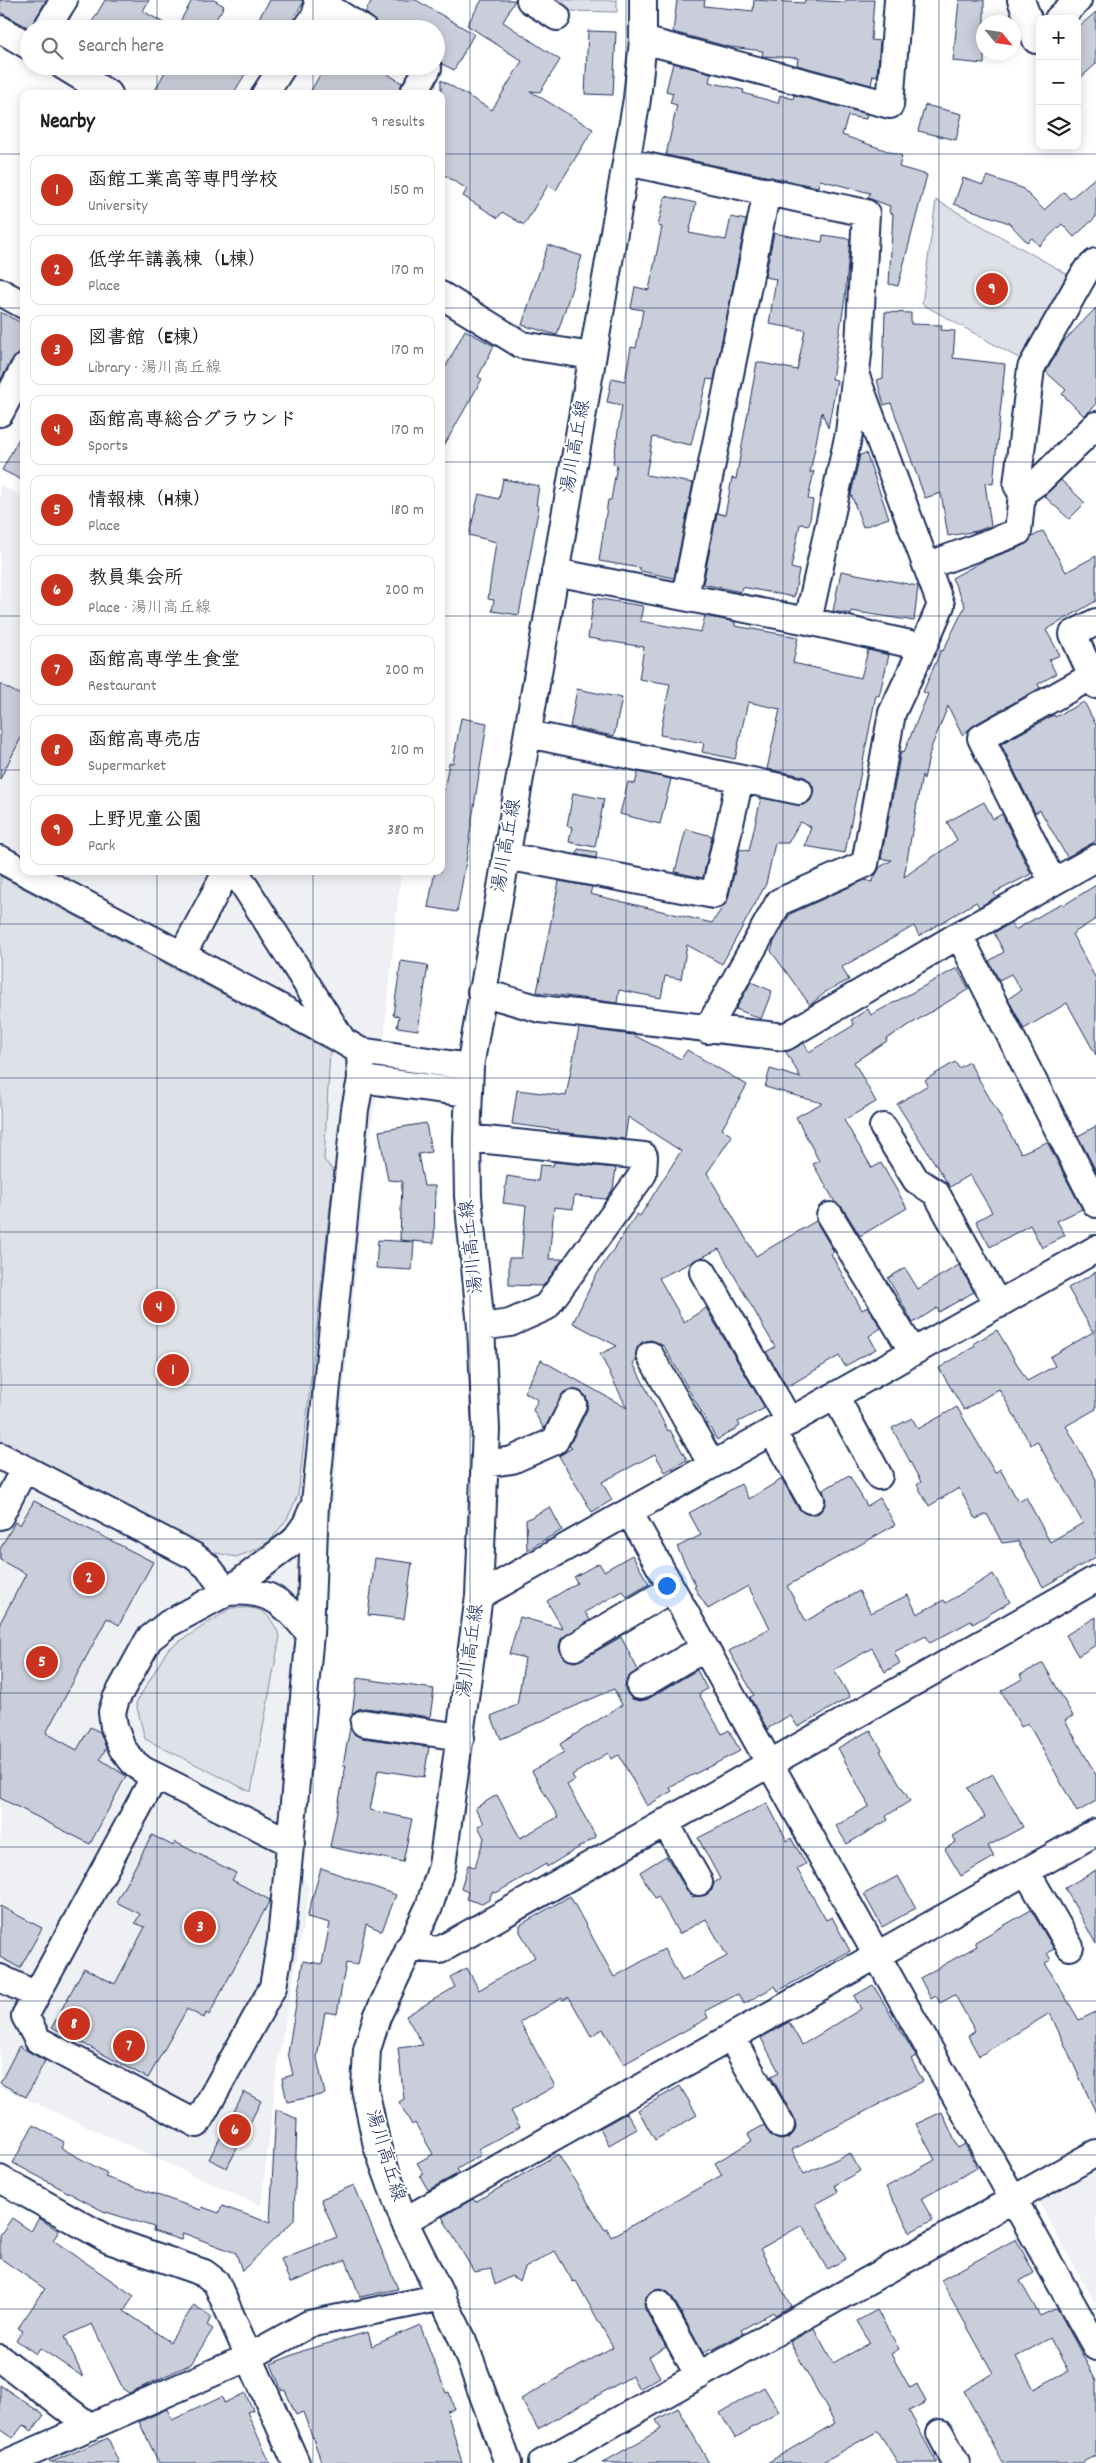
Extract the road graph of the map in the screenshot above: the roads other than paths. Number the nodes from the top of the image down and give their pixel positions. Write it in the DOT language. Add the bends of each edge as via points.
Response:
graph roads {
  1 [pos="64,0"];
  2 [pos="530,0"];
  3 [pos="643,0"];
  4 [pos="898,0"];
  5 [pos="1021,0"];
  6 [pos="1078,0"];
  7 [pos="324,2"];
  8 [pos="1062,15"];
  9 [pos="557,17"];
  10 [pos="52,20"];
  11 [pos="312,20"];
  12 [pos="350,20"];
  13 [pos="0,29"];
  14 [pos="643,40"];
  15 [pos="1036,40"];
  16 [pos="20,41"];
  17 [pos="78,75"];
  18 [pos="277,75"];
  19 [pos="424,75"];
  20 [pos="102,90"];
  21 [pos="268,90"];
  22 [pos="415,90"];
  23 [pos="627,162"];
  24 [pos="767,191"];
  25 [pos="1096,262"];
  26 [pos="0,292"];
  27 [pos="445,297"];
  28 [pos="20,302"];
  29 [pos="592,356"];
  30 [pos="20,375"];
  31 [pos="856,376"];
  32 [pos="0,412"];
  33 [pos="1096,425"];
  34 [pos="1022,493"];
  35 [pos="927,566"];
  36 [pos="555,572"];
  37 [pos="685,597"];
  38 [pos="808,621"];
  39 [pos="1096,622"];
  40 [pos="922,647"];
  41 [pos="1094,681"];
  42 [pos="528,734"];
  43 [pos="740,779"];
  44 [pos="798,790"];
  45 [pos="506,856"];
  46 [pos="1096,858"];
  47 [pos="0,859"];
  48 [pos="20,870"];
  49 [pos="30,875"];
  50 [pos="225,875"];
  51 [pos="238,875"];
  52 [pos="1052,881"];
  53 [pos="959,935"];
  54 [pos="182,955"];
  55 [pos="482,992"];
  56 [pos="707,1030"];
  57 [pos="352,1046"];
  58 [pos="470,1067"];
  59 [pos="361,1079"];
  60 [pos="469,1092"];
  61 [pos="884,1127"];
  62 [pos="467,1138"];
  63 [pos="1096,1204"];
  64 [pos="830,1216"];
  65 [pos="1096,1249"];
  66 [pos="704,1272"];
  67 [pos="998,1305"];
  68 [pos="481,1327"];
  69 [pos="913,1352"];
  70 [pos="650,1355"];
  71 [pos="835,1396"];
  72 [pos="573,1404"];
  73 [pos="781,1427"];
  74 [pos="0,1456"];
  75 [pos="485,1464"];
  76 [pos="712,1465"];
  77 [pos="24,1469"];
  78 [pos="879,1476"];
  79 [pos="811,1500"];
  80 [pos="315,1503"];
  81 [pos="629,1512"];
  82 [pos="0,1516"];
  83 [pos="1096,1579"];
  84 [pos="672,1588"];
  85 [pos="227,1592"];
  86 [pos="479,1596"];
  87 [pos="310,1634"];
  88 [pos="574,1647"];
  89 [pos="705,1650"];
  90 [pos="640,1686"];
  91 [pos="364,1723"];
  92 [pos="461,1736"];
  93 [pos="768,1763"];
  94 [pos="155,1776"];
  95 [pos="665,1822"];
  96 [pos="1096,1832"];
  97 [pos="291,1844"];
  98 [pos="1026,1871"];
  99 [pos="699,1882"];
  100 [pos="409,1947"];
  101 [pos="1070,1947"];
  102 [pos="877,1954"];
  103 [pos="0,1978"];
  104 [pos="36,1995"];
  105 [pos="731,2036"];
  106 [pos="781,2125"];
  107 [pos="1096,2153"];
  108 [pos="0,2179"];
  109 [pos="1013,2199"];
  110 [pos="404,2221"];
  111 [pos="443,2297"];
  112 [pos="659,2304"];
  113 [pos="1096,2347"];
  114 [pos="250,2357"];
  115 [pos="0,2358"];
  116 [pos="699,2376"];
  117 [pos="90,2427"];
  118 [pos="940,2433"];
  119 [pos="7,2463"];
  120 [pos="296,2463"];
  121 [pos="508,2463"];
  122 [pos="542,2463"];
  123 [pos="956,2463"];
  1 -- 10 [label="street"];
  2 -- 9 [label="street"];
  3 -- 14 [label="street, 湯川高丘線"];
  4 -- 14 [label="street" via="890,104"];
  5 -- 15 [label="street"];
  6 -- 8 [label="street"];
  7 -- 11 [label="street"];
  7 -- 12 [label="street"];
  13 -- 16 [label="street"];
  14 -- 23 [label="street, 湯川高丘線"];
  17 -- 20 [label="street"];
  18 -- 21 [label="street"];
  19 -- 22 [label="street"];
  23 -- 24 [label="street"];
  23 -- 29 [label="street, 湯川高丘線"];
  24 -- 31 [label="street" via="866,213"];
  24 -- 37 [label="street"];
  25 -- 34 [label="street" via="1086,271 1031,368 1017,484"];
  26 -- 28 [label="street"];
  27 -- 29 [label="street" via="522,345"];
  29 -- 36 [label="street, 湯川高丘線"];
  30 -- 32 [label="street"];
  31 -- 35 [label="street"];
  31 -- 38 [label="street" via="848,433"];
  33 -- 34 [label="street" via="1039,481"];
  34 -- 35 [label="street" via="1018,532"];
  35 -- 40 [label="street" via="941,605"];
  36 -- 37 [label="street"];
  36 -- 42 [label="street, 湯川高丘線"];
  37 -- 38 [label="street"];
  38 -- 40 [label="street"];
  39 -- 41 [label="street" via="1073,634"];
  40 -- 56 [label="street" via="892,713 864,864 779,902"];
  41 -- 52 [label="street" via="981,738"];
  42 -- 43 [label="street"];
  42 -- 45 [label="street, 湯川高丘線"];
  43 -- 44 [label="street"];
  43 -- 45 [label="street" via="714,895"];
  45 -- 55 [label="street, 湯川高丘線"];
  46 -- 52 [label="street"];
  47 -- 48 [label="street"];
  49 -- 54 [label="street"];
  50 -- 54 [label="street"];
  51 -- 57 [label="street"];
  52 -- 53 [label="street"];
  53 -- 56 [label="street" via="785,1037"];
  53 -- 63 [label="street"];
  54 -- 57 [label="street"];
  55 -- 56 [label="street" via="540,1009"];
  55 -- 58 [label="street, 湯川高丘線"];
  57 -- 58 [label="street"];
  57 -- 59 [label="street"];
  58 -- 60 [label="street, 湯川高丘線"];
  59 -- 60 [label="street"];
  59 -- 80 [label="street" via="355,1109"];
  60 -- 62 [label="street, 湯川高丘線"];
  61 -- 67 [label="street" via="916,1180 936,1193"];
  62 -- 68 [label="street, 湯川高丘線" via="468,1196"];
  62 -- 68 [label="street" via="644,1156 644,1174 546,1307 510,1323"];
  64 -- 69 [label="street"];
  65 -- 67 [label="street"];
  66 -- 73 [label="street"];
  67 -- 69 [label="street"];
  68 -- 75 [label="street, 湯川高丘線"];
  69 -- 71 [label="street"];
  70 -- 76 [label="street"];
  71 -- 73 [label="street"];
  71 -- 78 [label="street"];
  72 -- 75 [label="street" via="555,1441 512,1460"];
  73 -- 76 [label="street"];
  73 -- 79 [label="street"];
  74 -- 77 [label="street"];
  75 -- 86 [label="street, 湯川高丘線"];
  76 -- 81 [label="street"];
  77 -- 82 [label="street"];
  77 -- 85 [label="street" via="194,1556 207,1566"];
  80 -- 85 [label="street" via="294,1541"];
  80 -- 87 [label="street"];
  81 -- 84 [label="street"];
  81 -- 86 [label="street"];
  83 -- 93 [label="street"];
  84 -- 88 [label="street"];
  84 -- 89 [label="street"];
  85 -- 87 [label="street" via="248,1590 270,1597 292,1613"];
  85 -- 94 [label="street" via="168,1624 149,1639 116,1699 112,1712 122,1748 133,1762"];
  86 -- 92 [label="street, 湯川高丘線"];
  87 -- 97 [label="street"];
  89 -- 90 [label="street"];
  89 -- 93 [label="street"];
  91 -- 92 [label="street"];
  92 -- 100 [label="street, 湯川高丘線" via="442,1866 429,1908"];
  93 -- 95 [label="street"];
  93 -- 102 [label="street"];
  94 -- 97 [label="street"];
  94 -- 104 [label="street"];
  95 -- 99 [label="street"];
  95 -- 100 [label="street" via="440,1950"];
  96 -- 98 [label="street"];
  97 -- 104 [label="street" via="273,1987 197,2124 38,2040 25,2016"];
  98 -- 101 [label="street"];
  98 -- 102 [label="street"];
  100 -- 110 [label="street, 湯川高丘線" via="377,2017 367,2050 366,2089 377,2146"];
  102 -- 105 [label="street"];
  102 -- 109 [label="street"];
  103 -- 104 [label="street"];
  105 -- 106 [label="street"];
  105 -- 110 [label="street"];
  107 -- 109 [label="street"];
  108 -- 114 [label="street" via="109,2240 204,2273 216,2282"];
  109 -- 113 [label="street"];
  109 -- 116 [label="street"];
  110 -- 111 [label="street, 湯川高丘線"];
  111 -- 114 [label="street" via="309,2324"];
  111 -- 121 [label="street, 湯川高丘線" via="462,2338"];
  112 -- 116 [label="street"];
  114 -- 117 [label="street"];
  114 -- 120 [label="street"];
  115 -- 117 [label="street"];
  116 -- 122 [label="street"];
  117 -- 119 [label="street"];
  118 -- 123 [label="street"];
}
